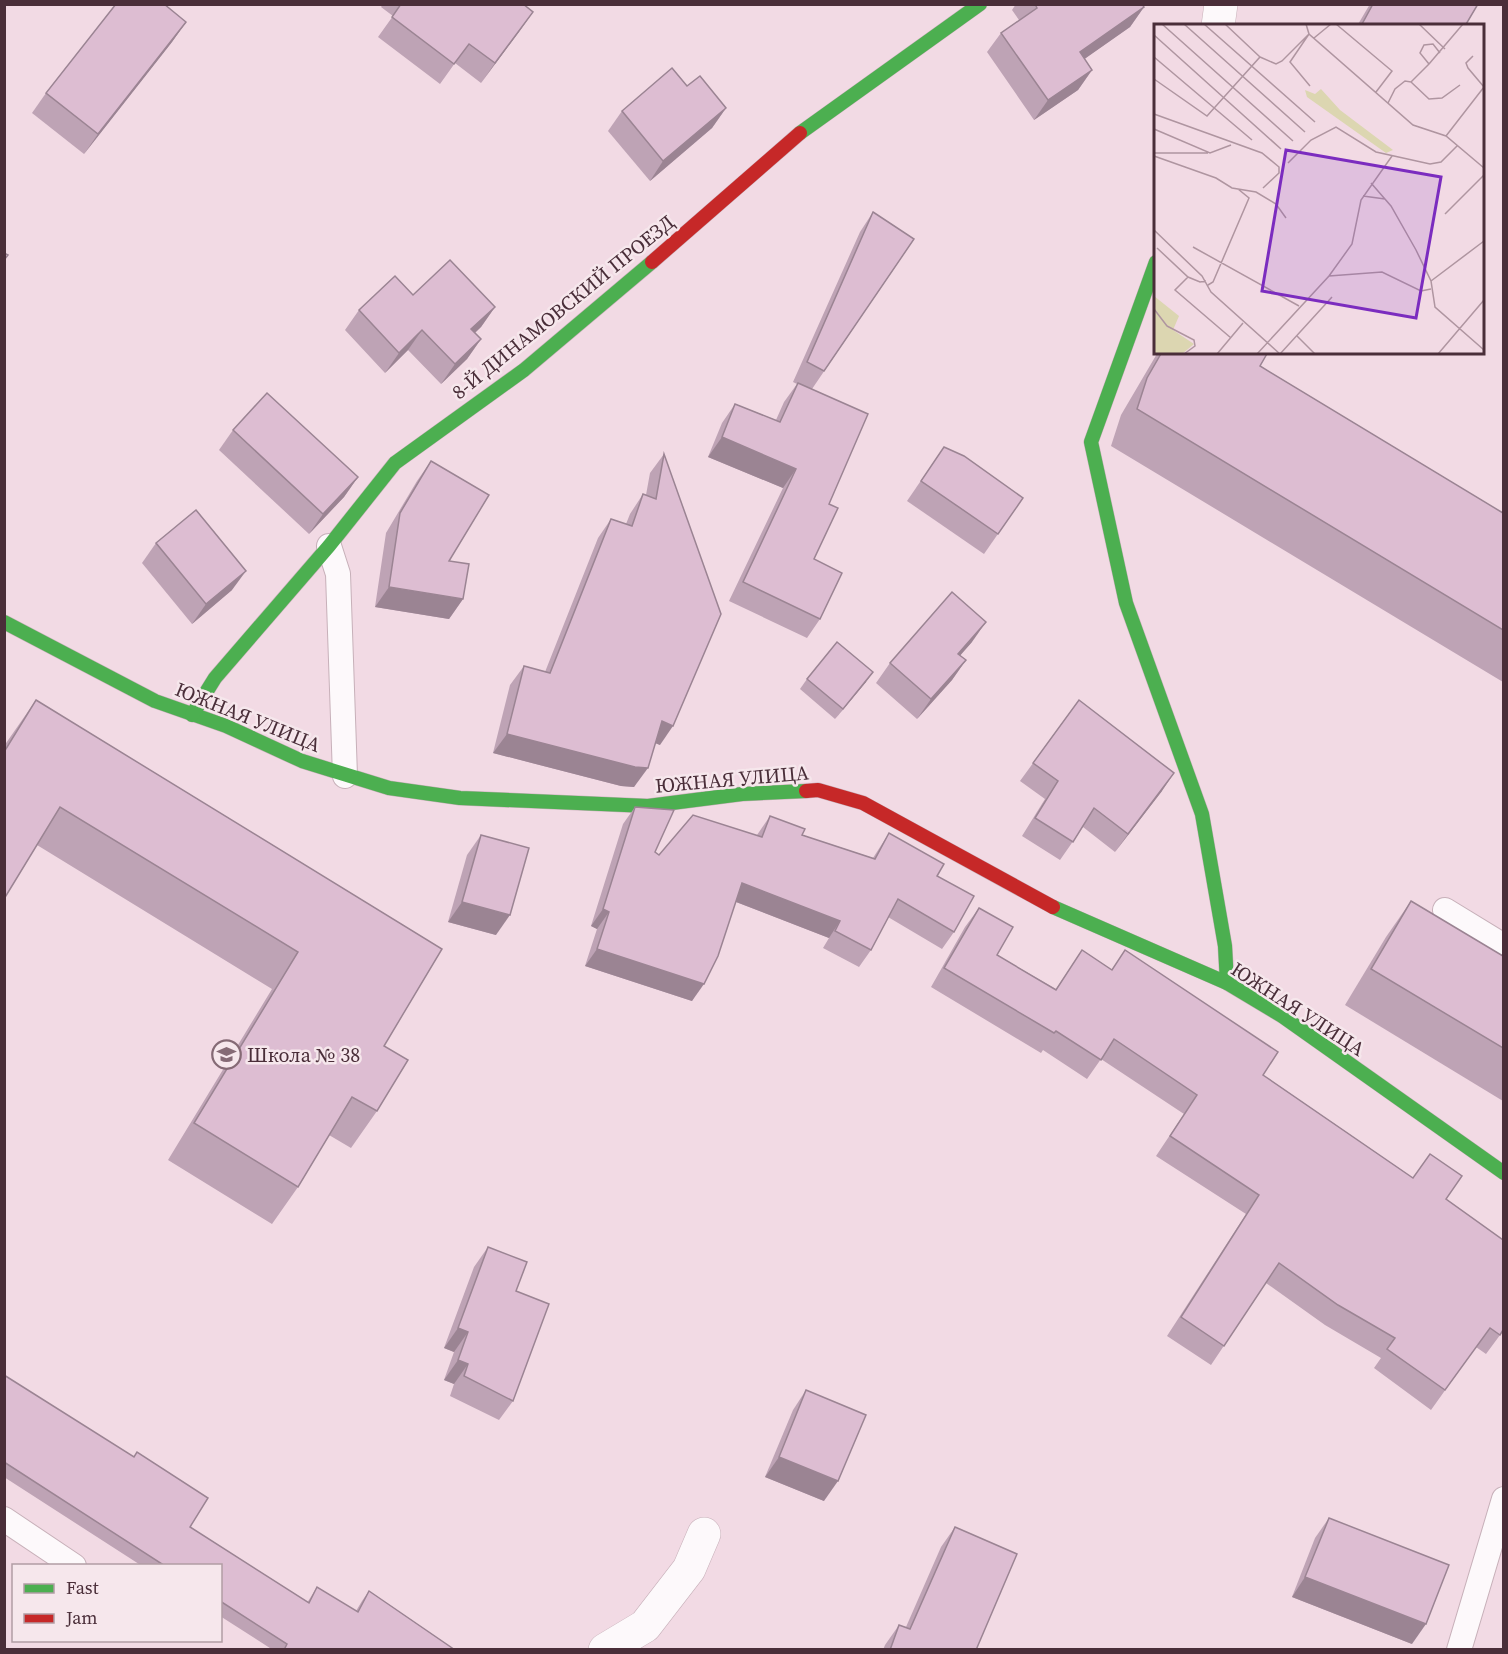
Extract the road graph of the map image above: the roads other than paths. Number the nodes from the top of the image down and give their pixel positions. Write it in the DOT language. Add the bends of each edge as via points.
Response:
graph roads {
  1 [pos="980,4"];
  2 [pos="1221,4"];
  3 [pos="1218,24"];
  4 [pos="1154,265"];
  5 [pos="329,546"];
  6 [pos="4,622"];
  7 [pos="192,715"];
  8 [pos="345,776"];
  9 [pos="1445,910"];
  10 [pos="1503,946"];
  11 [pos="1227,984"];
  12 [pos="1503,1173"];
  13 [pos="1503,1499"];
  14 [pos="4,1519"];
  15 [pos="704,1534"];
  16 [pos="71,1564"];
  17 [pos="605,1650"];
  18 [pos="1459,1650"];
  1 -- 5 [label="street, 8-Й ДИНАМОВСКИЙ ПРОЕЗД" via="802,131 524,370 395,463"];
  2 -- 3 [label="street"];
  4 -- 11 [label="street" via="1091,441 1126,603 1202,814 1225,946"];
  5 -- 7 [label="street, 8-Й ДИНАМОВСКИЙ ПРОЕЗД" via="215,678"];
  5 -- 8 [label="lane" via="338,574"];
  6 -- 7 [label="street, ЮЖНАЯ УЛИЦА" via="155,701"];
  7 -- 8 [label="street, ЮЖНАЯ УЛИЦА"];
  8 -- 11 [label="street, ЮЖНАЯ УЛИЦА" via="389,788 460,798 648,806 742,794 818,790 863,803 1070,916"];
  9 -- 10 [label="lane"];
  11 -- 12 [label="street, ЮЖНАЯ УЛИЦА" via="1282,1017"];
  13 -- 18 [label="lane"];
  14 -- 16 [label="lane"];
  15 -- 17 [label="street" via="689,1569 645,1626"];
}
